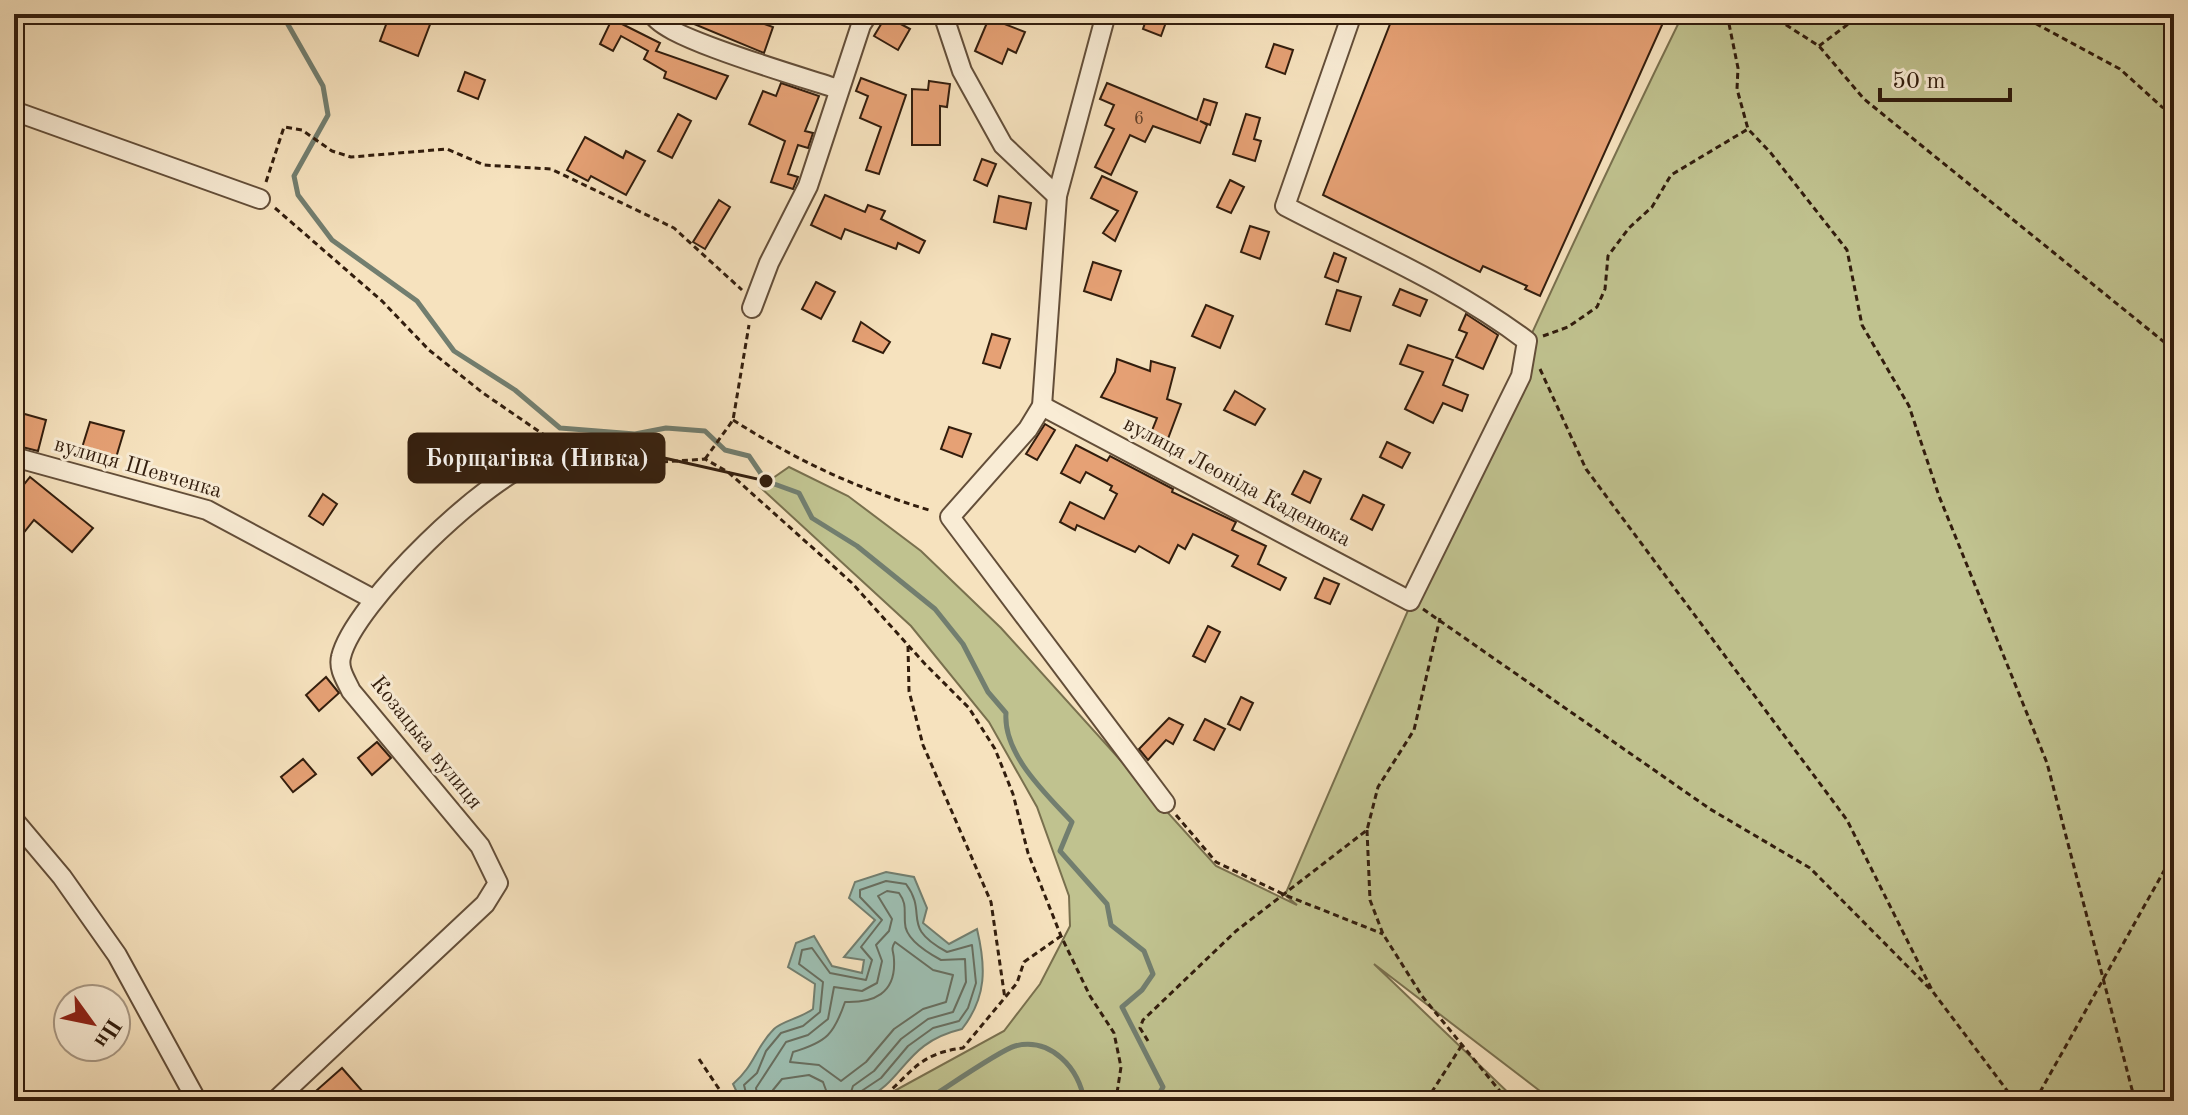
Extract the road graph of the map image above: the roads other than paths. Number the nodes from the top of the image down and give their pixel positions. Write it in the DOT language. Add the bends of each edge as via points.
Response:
graph roads {
  1 [pos="653,14"];
  2 [pos="868,14"];
  3 [pos="943,14"];
  4 [pos="1106,14"];
  5 [pos="1352,14"];
  6 [pos="838,89"];
  7 [pos="14,111"];
  8 [pos="1057,196"];
  9 [pos="260,199"];
  10 [pos="752,308"];
  11 [pos="1042,406"];
  12 [pos="14,457"];
  13 [pos="646,462"];
  14 [pos="373,599"];
  15 [pos="1165,803"];
  16 [pos="14,820"];
  17 [pos="197,1101"];
  18 [pos="275,1101"];
  1 -- 6 [label="street" via="663,27 706,45"];
  2 -- 6 [label="street"];
  3 -- 8 [label="street" via="962,71 1003,145"];
  4 -- 8 [label="street"];
  5 -- 11 [label="street, вулиця Леоніда Каденюка" via="1285,206 1441,284 1527,341 1521,376 1410,601"];
  6 -- 10 [label="street" via="808,186"];
  7 -- 9 [label="street"];
  8 -- 11 [label="street"];
  11 -- 15 [label="street" via="950,517"];
  12 -- 14 [label="street, вулиця Шевченка" via="207,510"];
  13 -- 14 [label="street, Козацька вулиця" via="542,459 521,469 444,525"];
  14 -- 18 [label="street, Козацька вулиця" via="341,658 342,674 480,846 498,883 485,904"];
  16 -- 17 [label="street" via="117,955"];
}
